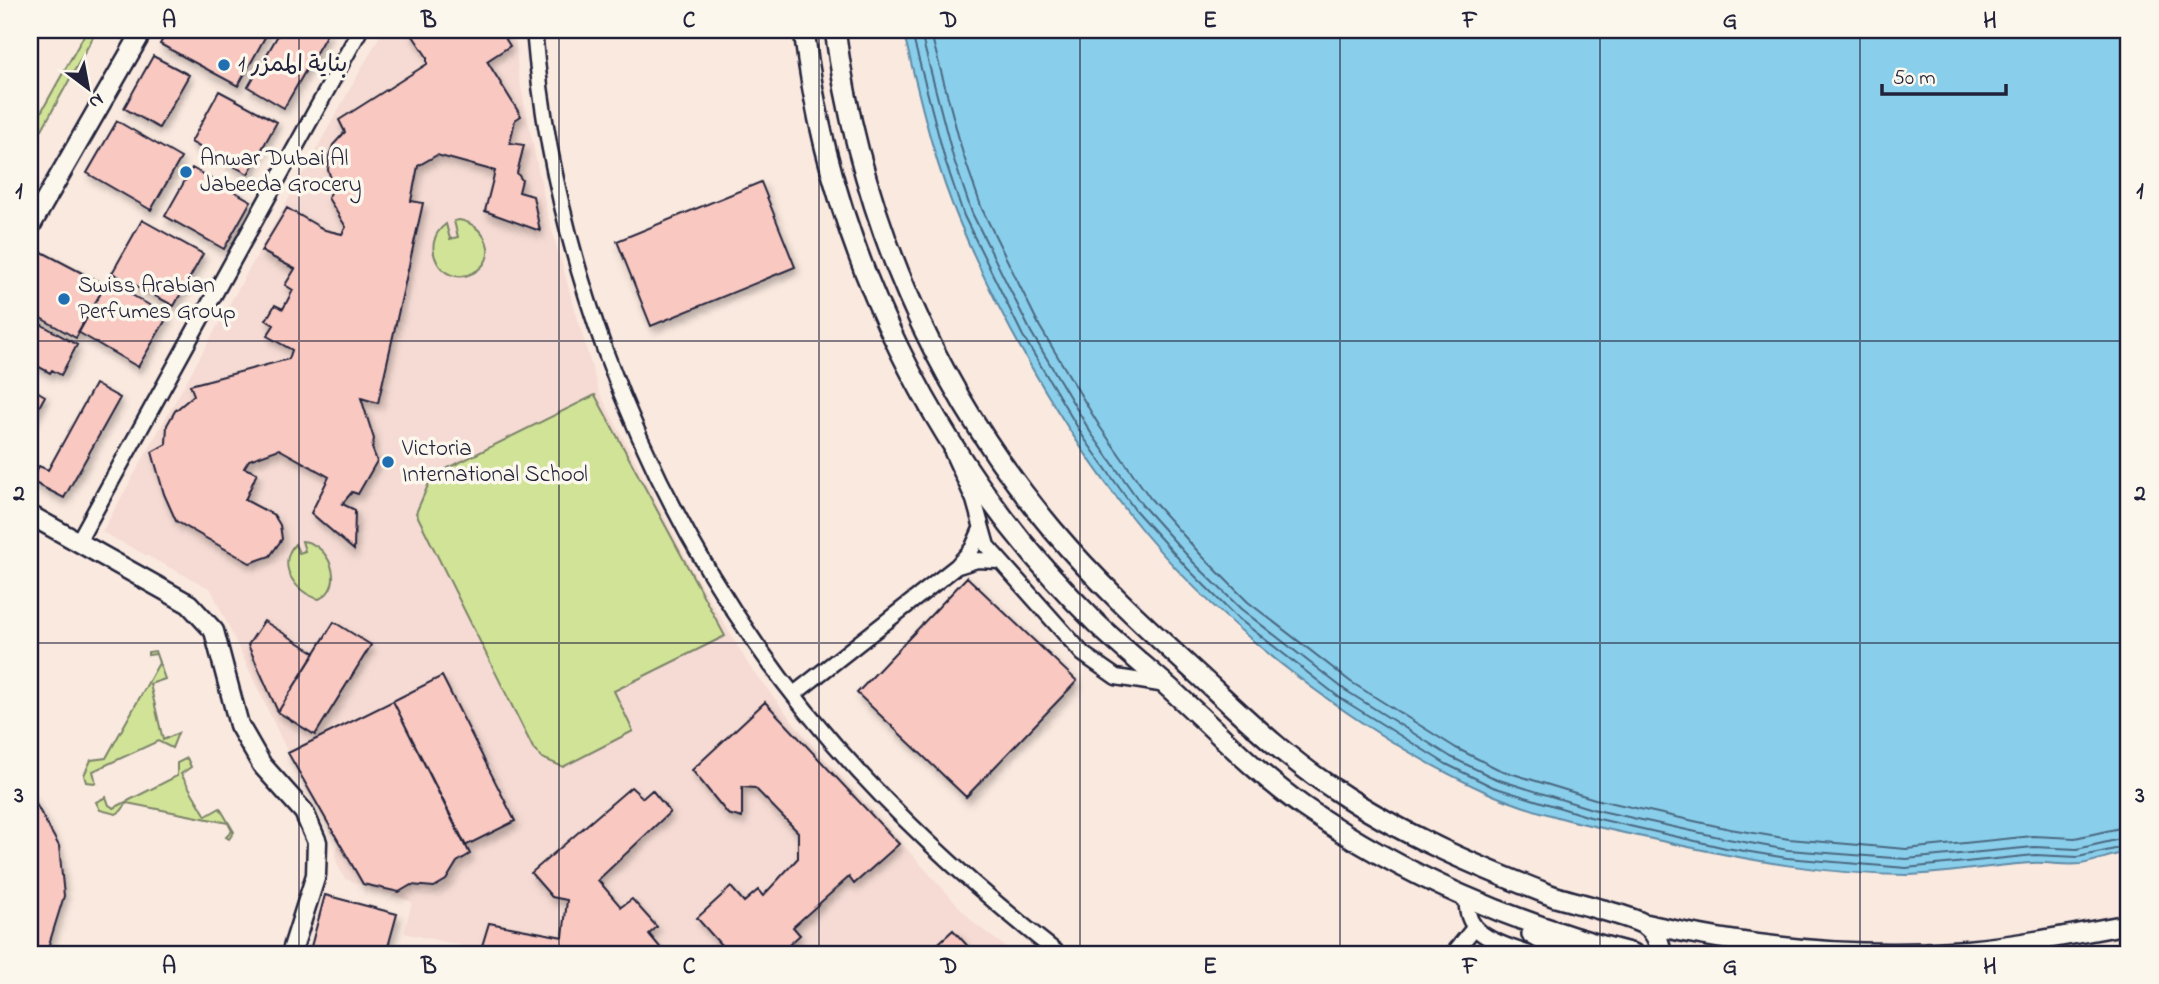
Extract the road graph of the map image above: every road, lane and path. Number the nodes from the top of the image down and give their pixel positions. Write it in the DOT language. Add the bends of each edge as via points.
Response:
graph roads {
  1 [pos="143,30"];
  2 [pos="360,30"];
  3 [pos="534,30"];
  4 [pos="804,30"];
  5 [pos="835,30"];
  6 [pos="30,227"];
  7 [pos="946,434"];
  8 [pos="30,515"];
  9 [pos="981,529"];
  10 [pos="78,542"];
  11 [pos="998,561"];
  12 [pos="957,566"];
  13 [pos="1166,685"];
  14 [pos="794,694"];
  15 [pos="1511,879"];
  16 [pos="1467,897"];
  17 [pos="1499,910"];
  18 [pos="1646,924"];
  19 [pos="2129,924"];
  20 [pos="1474,928"];
  21 [pos="2129,953"];
  22 [pos="291,954"];
  23 [pos="1059,954"];
  24 [pos="1453,954"];
  25 [pos="1528,954"];
  26 [pos="1567,954"];
  27 [pos="1633,954"];
  28 [pos="1661,954"];
  29 [pos="2121,954"];
  1 -- 6 [label="street"];
  2 -- 10 [label="street"];
  3 -- 14 [label="street" via="542,98 567,222 617,377 691,538 756,644"];
  4 -- 7 [label="main road" via="820,129 847,224 898,346"];
  5 -- 15 [label="main road" via="850,123 892,259 951,383 1025,495 1119,601 1294,759 1377,814"];
  7 -- 9 [label="street"];
  7 -- 13 [label="main road" via="999,511 1061,586"];
  8 -- 10 [label="street"];
  9 -- 11 [label="street"];
  9 -- 12 [label="street"];
  10 -- 22 [label="street" via="189,604 214,631 239,725 262,765 304,812 317,842 316,875"];
  11 -- 12 [label="street" via="977,560"];
  11 -- 13 [label="street" via="1093,664 1116,677"];
  12 -- 14 [label="street"];
  13 -- 16 [label="main road" via="1302,806 1378,853"];
  14 -- 23 [label="street" via="913,828 992,901"];
  15 -- 17 [label="main road"];
  15 -- 18 [label="main road"];
  16 -- 17 [label="main road"];
  16 -- 20 [label="street" via="1467,913"];
  17 -- 26 [label="main road"];
  17 -- 27 [label="main road"];
  18 -- 19 [label="street" via="1785,949 1880,954 2012,945"];
  18 -- 28 [label="main road"];
  20 -- 24 [label="street"];
  20 -- 25 [label="street" via="1486,938"];
  21 -- 29 [label="street"];
}
